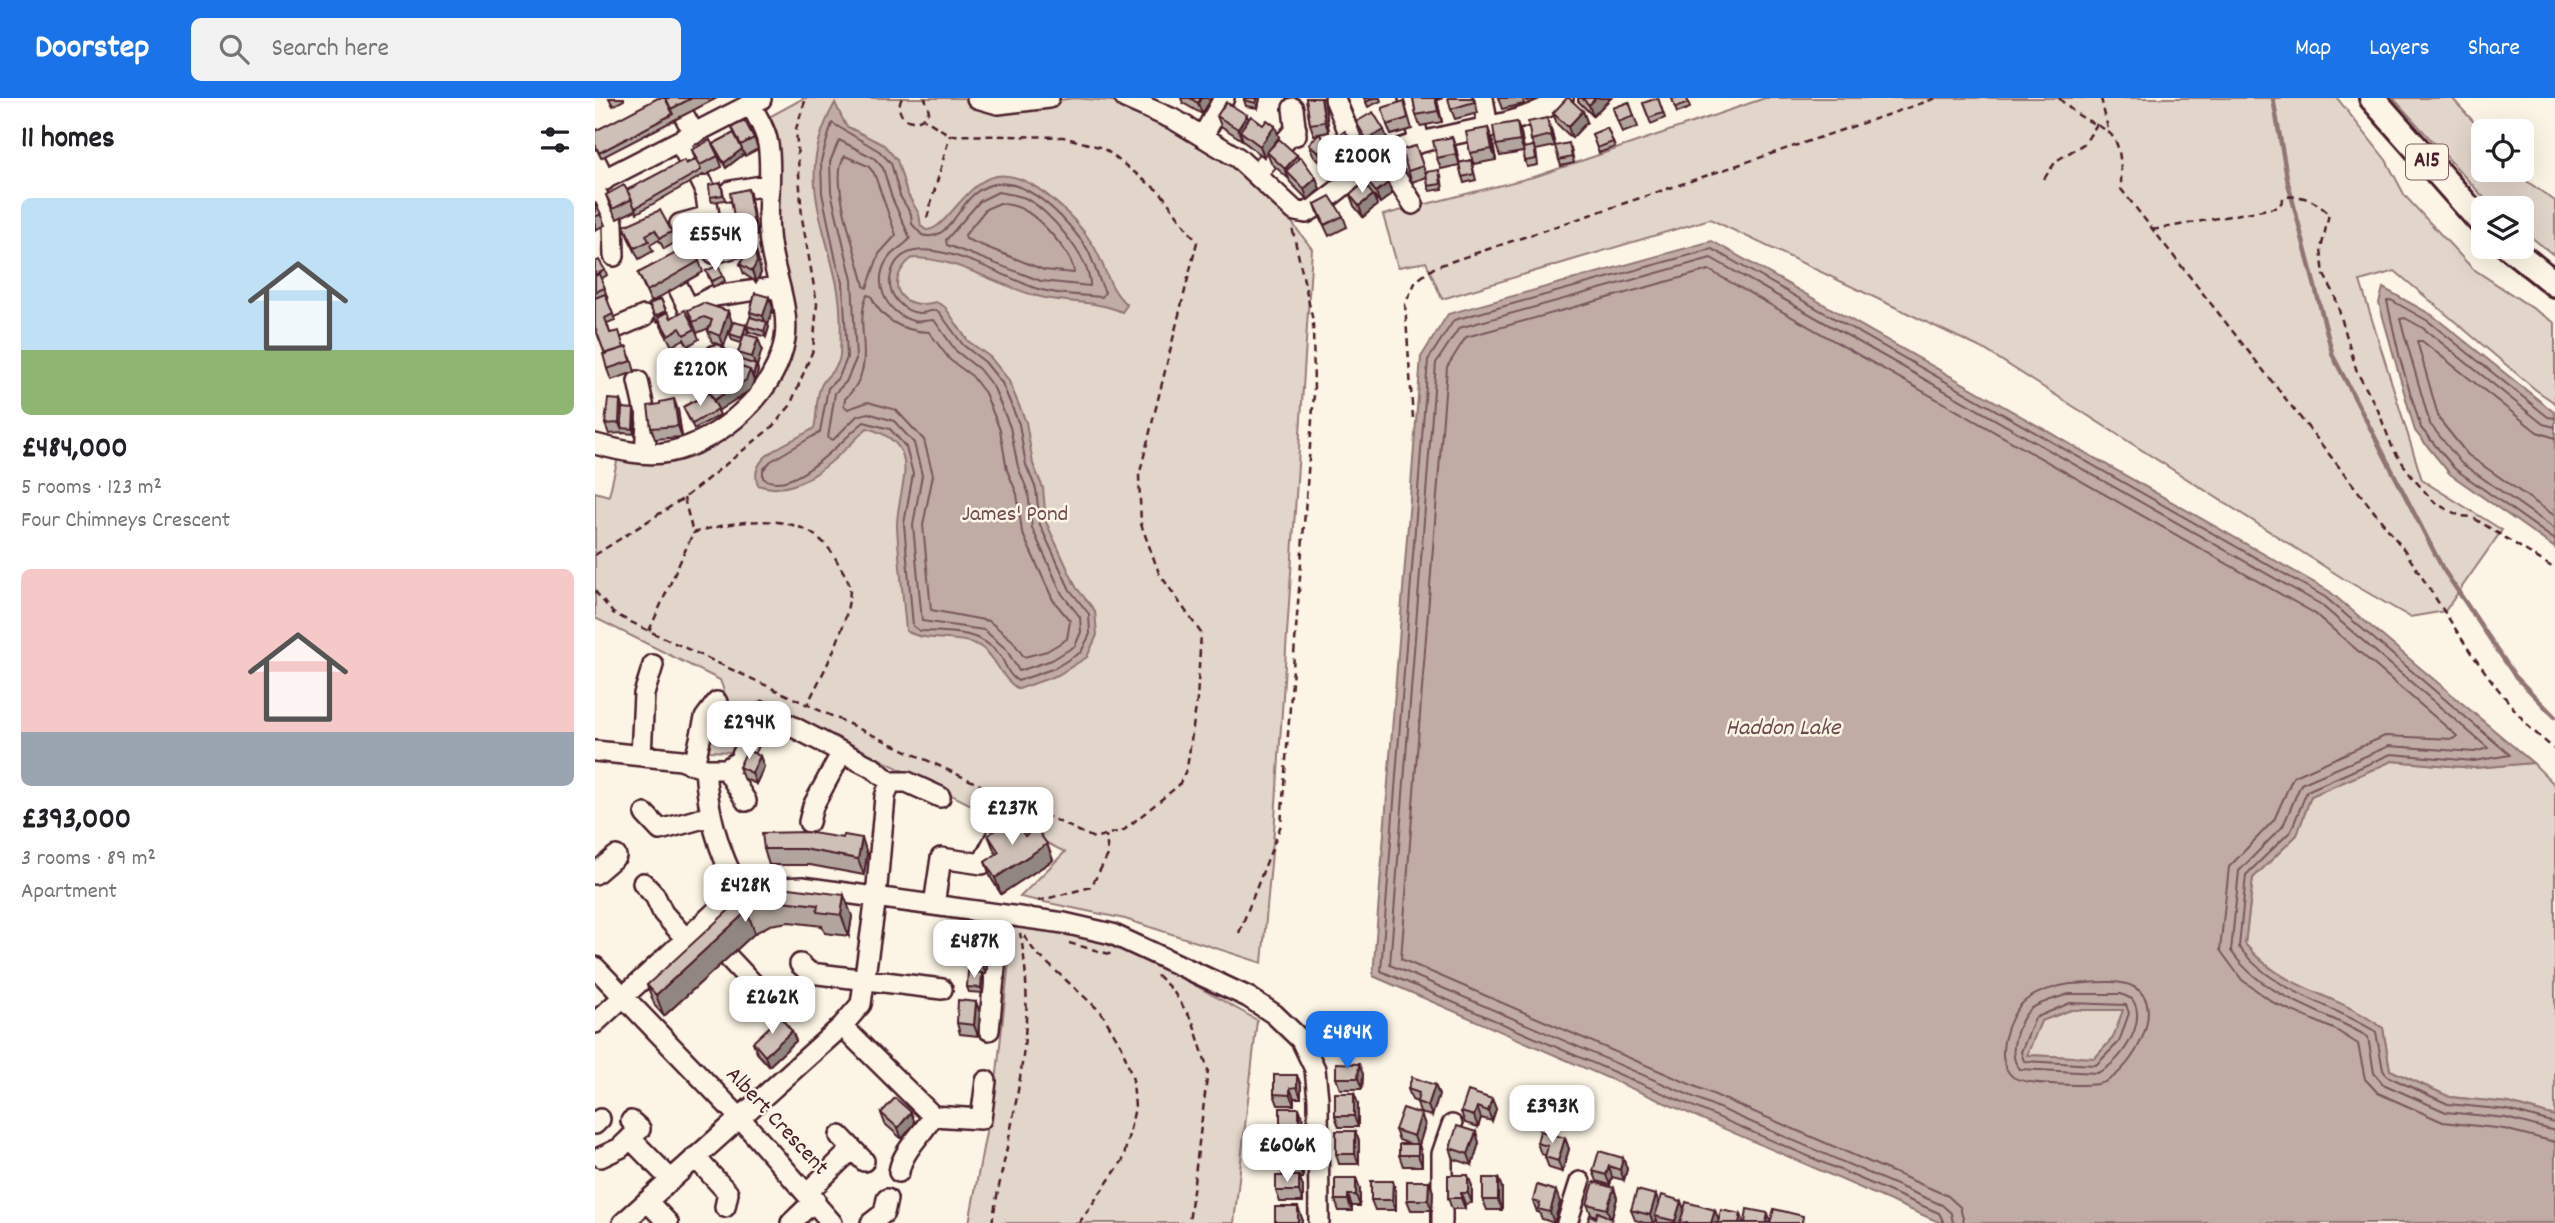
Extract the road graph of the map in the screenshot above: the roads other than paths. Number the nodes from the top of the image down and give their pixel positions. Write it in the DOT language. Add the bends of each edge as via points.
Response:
graph roads {
  1 [pos="978,98"];
  2 [pos="1049,98"];
  3 [pos="1224,98"];
  4 [pos="1409,98"];
  5 [pos="1483,98"];
  6 [pos="1563,98"];
  7 [pos="2372,98"];
  8 [pos="1335,99"];
  9 [pos="756,101"];
  10 [pos="1137,101"];
  11 [pos="678,104"];
  12 [pos="1293,108"];
  13 [pos="1488,128"];
  14 [pos="1203,136"];
  15 [pos="686,138"];
  16 [pos="1419,141"];
  17 [pos="595,160"];
  18 [pos="1379,161"];
  19 [pos="1257,173"];
  20 [pos="598,185"];
  21 [pos="768,185"];
  22 [pos="731,191"];
  23 [pos="1413,204"];
  24 [pos="2471,210"];
  25 [pos="680,224"];
  26 [pos="755,243"];
  27 [pos="715,253"];
  28 [pos="614,256"];
  29 [pos="2524,259"];
  30 [pos="2555,284"];
  31 [pos="677,285"];
  32 [pos="779,286"];
  33 [pos="644,316"];
  34 [pos="601,333"];
  35 [pos="706,367"];
  36 [pos="639,381"];
  37 [pos="731,404"];
  38 [pos="595,444"];
  39 [pos="645,453"];
  40 [pos="653,665"];
  41 [pos="717,702"];
  42 [pos="595,751"];
  43 [pos="842,752"];
  44 [pos="641,756"];
  45 [pos="700,767"];
  46 [pos="726,769"];
  47 [pos="890,782"];
  48 [pos="940,797"];
  49 [pos="746,801"];
  50 [pos="645,814"];
  51 [pos="711,816"];
  52 [pos="809,822"];
  53 [pos="999,831"];
  54 [pos="616,856"];
  55 [pos="595,874"];
  56 [pos="643,883"];
  57 [pos="739,890"];
  58 [pos="876,897"];
  59 [pos="935,905"];
  60 [pos="1011,921"];
  61 [pos="693,933"];
  62 [pos="800,964"];
  63 [pos="595,967"];
  64 [pos="865,978"];
  65 [pos="942,989"];
  66 [pos="759,990"];
  67 [pos="623,997"];
  68 [pos="595,1023"];
  69 [pos="842,1026"];
  70 [pos="989,1030"];
  71 [pos="986,1080"];
  72 [pos="933,1116"];
  73 [pos="739,1117"];
  74 [pos="1452,1125"];
  75 [pos="852,1149"];
  76 [pos="601,1157"];
  77 [pos="695,1157"];
  78 [pos="899,1171"];
  79 [pos="671,1180"];
  80 [pos="1580,1182"];
  81 [pos="811,1196"];
  82 [pos="887,1199"];
  83 [pos="647,1201"];
  84 [pos="725,1208"];
  85 [pos="623,1223"];
  86 [pos="668,1223"];
  87 [pos="791,1223"];
  88 [pos="832,1223"];
  89 [pos="871,1223"];
  90 [pos="1319,1223"];
  91 [pos="1443,1223"];
  92 [pos="1567,1223"];
  1 -- 2 [label="street" via="998,104"];
  3 -- 14 [label="street"];
  4 -- 16 [label="street"];
  5 -- 13 [label="street"];
  6 -- 13 [label="street" via="1543,111"];
  7 -- 24 [label="main road, A15"];
  8 -- 18 [label="street" via="1350,135"];
  9 -- 15 [label="street"];
  9 -- 21 [label="street" via="768,145"];
  10 -- 14 [label="street"];
  11 -- 15 [label="street"];
  12 -- 19 [label="street" via="1296,132"];
  13 -- 16 [label="street"];
  14 -- 19 [label="street"];
  15 -- 20 [label="street"];
  15 -- 25 [label="street" via="705,189 709,216"];
  16 -- 18 [label="street"];
  17 -- 20 [label="street"];
  18 -- 19 [label="street" via="1306,213 1296,211"];
  18 -- 23 [label="street"];
  20 -- 28 [label="street" via="613,223"];
  21 -- 22 [label="street"];
  21 -- 26 [label="street"];
  26 -- 27 [label="street"];
  26 -- 32 [label="street"];
  29 -- 30 [label="main road"];
  31 -- 32 [label="street" via="689,309 714,296"];
  32 -- 37 [label="street" via="785,308 785,340 759,396"];
  33 -- 34 [label="street"];
  35 -- 37 [label="street"];
  36 -- 39 [label="street" via="647,422"];
  37 -- 39 [label="street" via="688,445"];
  38 -- 39 [label="street"];
  40 -- 44 [label="street" via="644,694"];
  41 -- 45 [label="street" via="705,718"];
  42 -- 44 [label="street"];
  43 -- 46 [label="street" via="764,712 739,761"];
  43 -- 47 [label="street"];
  43 -- 52 [label="street"];
  44 -- 45 [label="street"];
  45 -- 46 [label="street"];
  45 -- 51 [label="street"];
  46 -- 49 [label="street"];
  47 -- 48 [label="street" via="907,782"];
  47 -- 58 [label="street"];
  50 -- 51 [label="street" via="660,830"];
  51 -- 57 [label="street" via="720,854"];
  53 -- 59 [label="street" via="982,863 941,858"];
  54 -- 55 [label="street"];
  56 -- 61 [label="street" via="663,913"];
  57 -- 58 [label="street" via="802,887"];
  57 -- 61 [label="street"];
  58 -- 59 [label="street"];
  58 -- 64 [label="street"];
  59 -- 60 [label="street"];
  60 -- 70 [label="street"];
  60 -- 90 [label="street" via="1064,923 1112,934 1274,1014 1301,1040 1315,1069"];
  61 -- 66 [label="street" via="724,952"];
  61 -- 67 [label="street"];
  62 -- 64 [label="street" via="810,973"];
  63 -- 67 [label="street, Albert Crescent"];
  64 -- 65 [label="street"];
  64 -- 69 [label="street" via="861,1004"];
  67 -- 68 [label="street"];
  67 -- 73 [label="street, Albert Crescent"];
  69 -- 72 [label="street"];
  69 -- 73 [label="street"];
  71 -- 72 [label="street" via="981,1119"];
  72 -- 78 [label="street" via="901,1160"];
  73 -- 77 [label="street"];
  73 -- 81 [label="street, Albert Crescent"];
  74 -- 91 [label="street" via="1442,1154"];
  75 -- 81 [label="street"];
  76 -- 79 [label="street" via="620,1148 631,1129"];
  77 -- 79 [label="street"];
  77 -- 84 [label="street" via="728,1193"];
  79 -- 83 [label="street"];
  80 -- 92 [label="street"];
  81 -- 87 [label="street"];
  81 -- 88 [label="street, Albert Crescent"];
  82 -- 89 [label="street" via="884,1213"];
  83 -- 85 [label="street"];
  83 -- 86 [label="street"];
}
